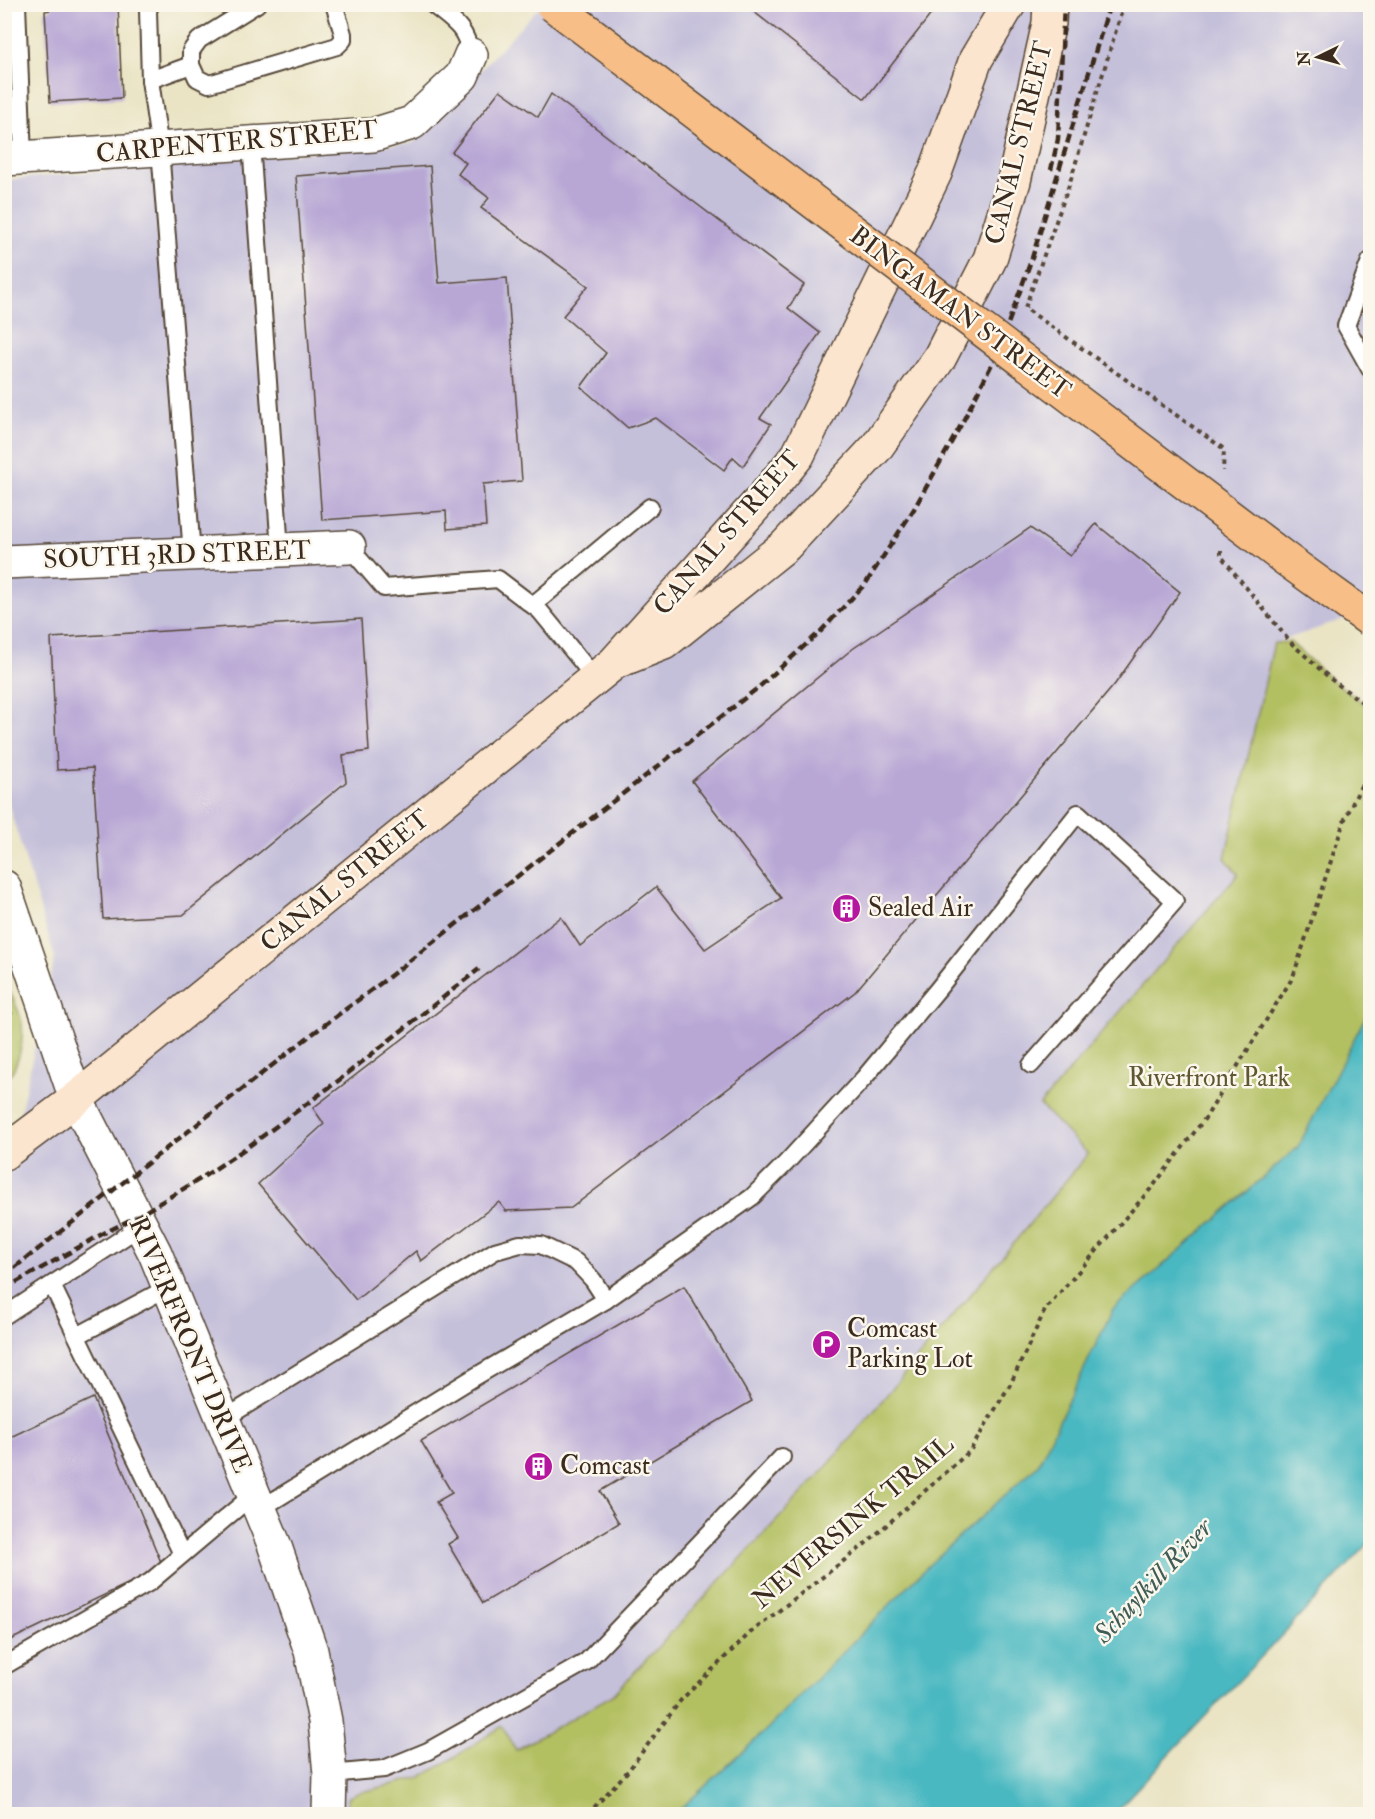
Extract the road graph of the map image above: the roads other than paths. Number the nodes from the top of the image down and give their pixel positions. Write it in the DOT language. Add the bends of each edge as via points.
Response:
graph roads {
  1 [pos="17,4"];
  2 [pos="151,4"];
  3 [pos="257,4"];
  4 [pos="334,4"];
  5 [pos="432,4"];
  6 [pos="552,4"];
  7 [pos="1010,4"];
  8 [pos="1050,4"];
  9 [pos="471,55"];
  10 [pos="191,65"];
  11 [pos="150,80"];
  12 [pos="251,143"];
  13 [pos="160,149"];
  14 [pos="14,158"];
  15 [pos="1371,261"];
  16 [pos="1371,369"];
  17 [pos="650,507"];
  18 [pos="349,547"];
  19 [pos="280,550"];
  20 [pos="192,554"];
  21 [pos="4,562"];
  22 [pos="533,605"];
  23 [pos="1371,620"];
  24 [pos="605,671"];
  25 [pos="4,887"];
  26 [pos="1031,1065"];
  27 [pos="76,1099"];
  28 [pos="4,1153"];
  29 [pos="141,1226"];
  30 [pos="52,1285"];
  31 [pos="169,1287"];
  32 [pos="606,1300"];
  33 [pos="4,1316"];
  34 [pos="77,1336"];
  35 [pos="224,1419"];
  36 [pos="782,1457"];
  37 [pos="257,1501"];
  38 [pos="182,1554"];
  39 [pos="4,1666"];
  40 [pos="330,1774"];
  41 [pos="329,1815"];
  1 -- 14 [label="lane"];
  2 -- 11 [label="lane"];
  3 -- 10 [label="lane" via="199,40 191,51"];
  4 -- 10 [label="lane" via="343,34 337,46 209,84 197,78"];
  5 -- 9 [label="lane" via="459,26 468,38"];
  6 -- 23 [label="main road, BINGAMAN STREET, bridge"];
  7 -- 24 [label="street, CANAL STREET" via="976,59 935,173 798,455"];
  8 -- 24 [label="street, CANAL STREET" via="1014,181 990,259 940,357 876,448 785,546 664,643"];
  9 -- 12 [label="street, CARPENTER STREET" via="462,76 412,123 373,135"];
  10 -- 11 [label="lane"];
  11 -- 13 [label="lane"];
  12 -- 13 [label="street, CARPENTER STREET"];
  12 -- 19 [label="lane"];
  13 -- 14 [label="street, CARPENTER STREET"];
  13 -- 20 [label="lane"];
  15 -- 16 [label="lane" via="1346,326"];
  17 -- 22 [label="lane"];
  18 -- 19 [label="street, SOUTH 3RD STREET"];
  18 -- 22 [label="lane" via="384,588 498,579"];
  19 -- 20 [label="street, SOUTH 3RD STREET"];
  20 -- 21 [label="street, SOUTH 3RD STREET"];
  22 -- 24 [label="lane"];
  24 -- 27 [label="street, CANAL STREET"];
  25 -- 27 [label="street, RIVERFRONT DRIVE"];
  26 -- 32 [label="lane" via="1175,901 1078,813 864,1078 786,1163 752,1197"];
  27 -- 28 [label="street, CANAL STREET"];
  27 -- 29 [label="street, RIVERFRONT DRIVE"];
  29 -- 30 [label="lane"];
  29 -- 31 [label="street, RIVERFRONT DRIVE"];
  30 -- 33 [label="lane"];
  30 -- 34 [label="lane"];
  31 -- 34 [label="lane"];
  31 -- 35 [label="street, RIVERFRONT DRIVE"];
  32 -- 35 [label="lane" via="576,1262 541,1245 520,1244 495,1251"];
  32 -- 37 [label="lane"];
  34 -- 38 [label="lane"];
  35 -- 37 [label="street, RIVERFRONT DRIVE"];
  36 -- 40 [label="lane" via="586,1662 428,1751 384,1769"];
  37 -- 38 [label="lane"];
  37 -- 40 [label="street, RIVERFRONT DRIVE" via="310,1650 325,1721"];
  38 -- 39 [label="lane" via="150,1581"];
  40 -- 41 [label="street, RIVERFRONT DRIVE"];
}
